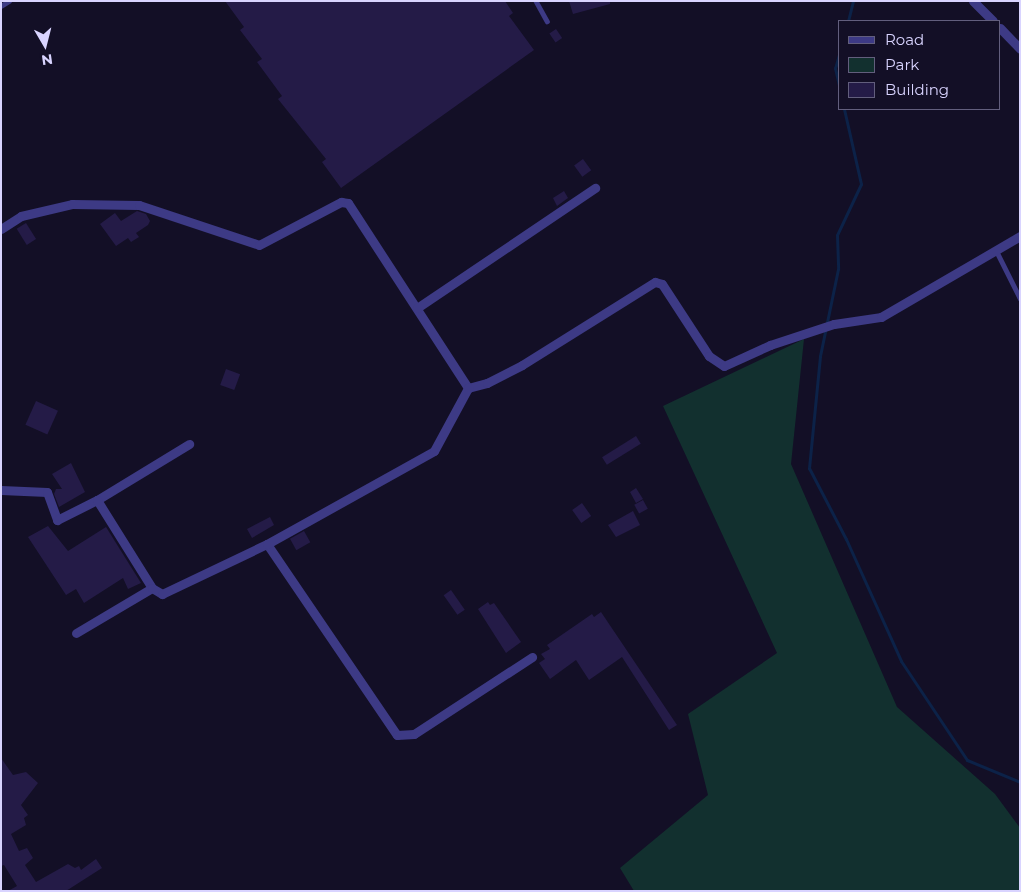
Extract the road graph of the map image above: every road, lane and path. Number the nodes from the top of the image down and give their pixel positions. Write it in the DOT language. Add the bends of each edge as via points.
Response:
graph roads {
  1 [pos="9,1"];
  2 [pos="536,1"];
  3 [pos="974,1"];
  4 [pos="1,6"];
  5 [pos="992,20"];
  6 [pos="547,21"];
  7 [pos="1001,29"];
  8 [pos="1020,49"];
  9 [pos="595,188"];
  10 [pos="1,229"];
  11 [pos="1020,236"];
  12 [pos="996,249"];
  13 [pos="1020,298"];
  14 [pos="417,308"];
  15 [pos="468,388"];
  16 [pos="189,444"];
  17 [pos="1,490"];
  18 [pos="97,500"];
  19 [pos="267,544"];
  20 [pos="152,588"];
  21 [pos="76,633"];
  22 [pos="532,657"];
  1 -- 4 [label="lane"];
  2 -- 6 [label="lane"];
  3 -- 5 [label="street"];
  7 -- 8 [label="street"];
  9 -- 14 [label="street"];
  10 -- 14 [label="street" via="22,216 72,204 139,205 259,245 341,202 348,203"];
  11 -- 12 [label="street"];
  12 -- 13 [label="lane"];
  12 -- 15 [label="street" via="881,317 834,324 724,366 709,356 662,284 655,282 522,365 488,383"];
  14 -- 15 [label="street"];
  15 -- 19 [label="street" via="434,451"];
  16 -- 18 [label="street"];
  17 -- 18 [label="street" via="46,492 58,520"];
  18 -- 20 [label="street"];
  19 -- 20 [label="street" via="162,594"];
  19 -- 22 [label="street" via="397,735 414,734"];
  20 -- 21 [label="street"];
}
